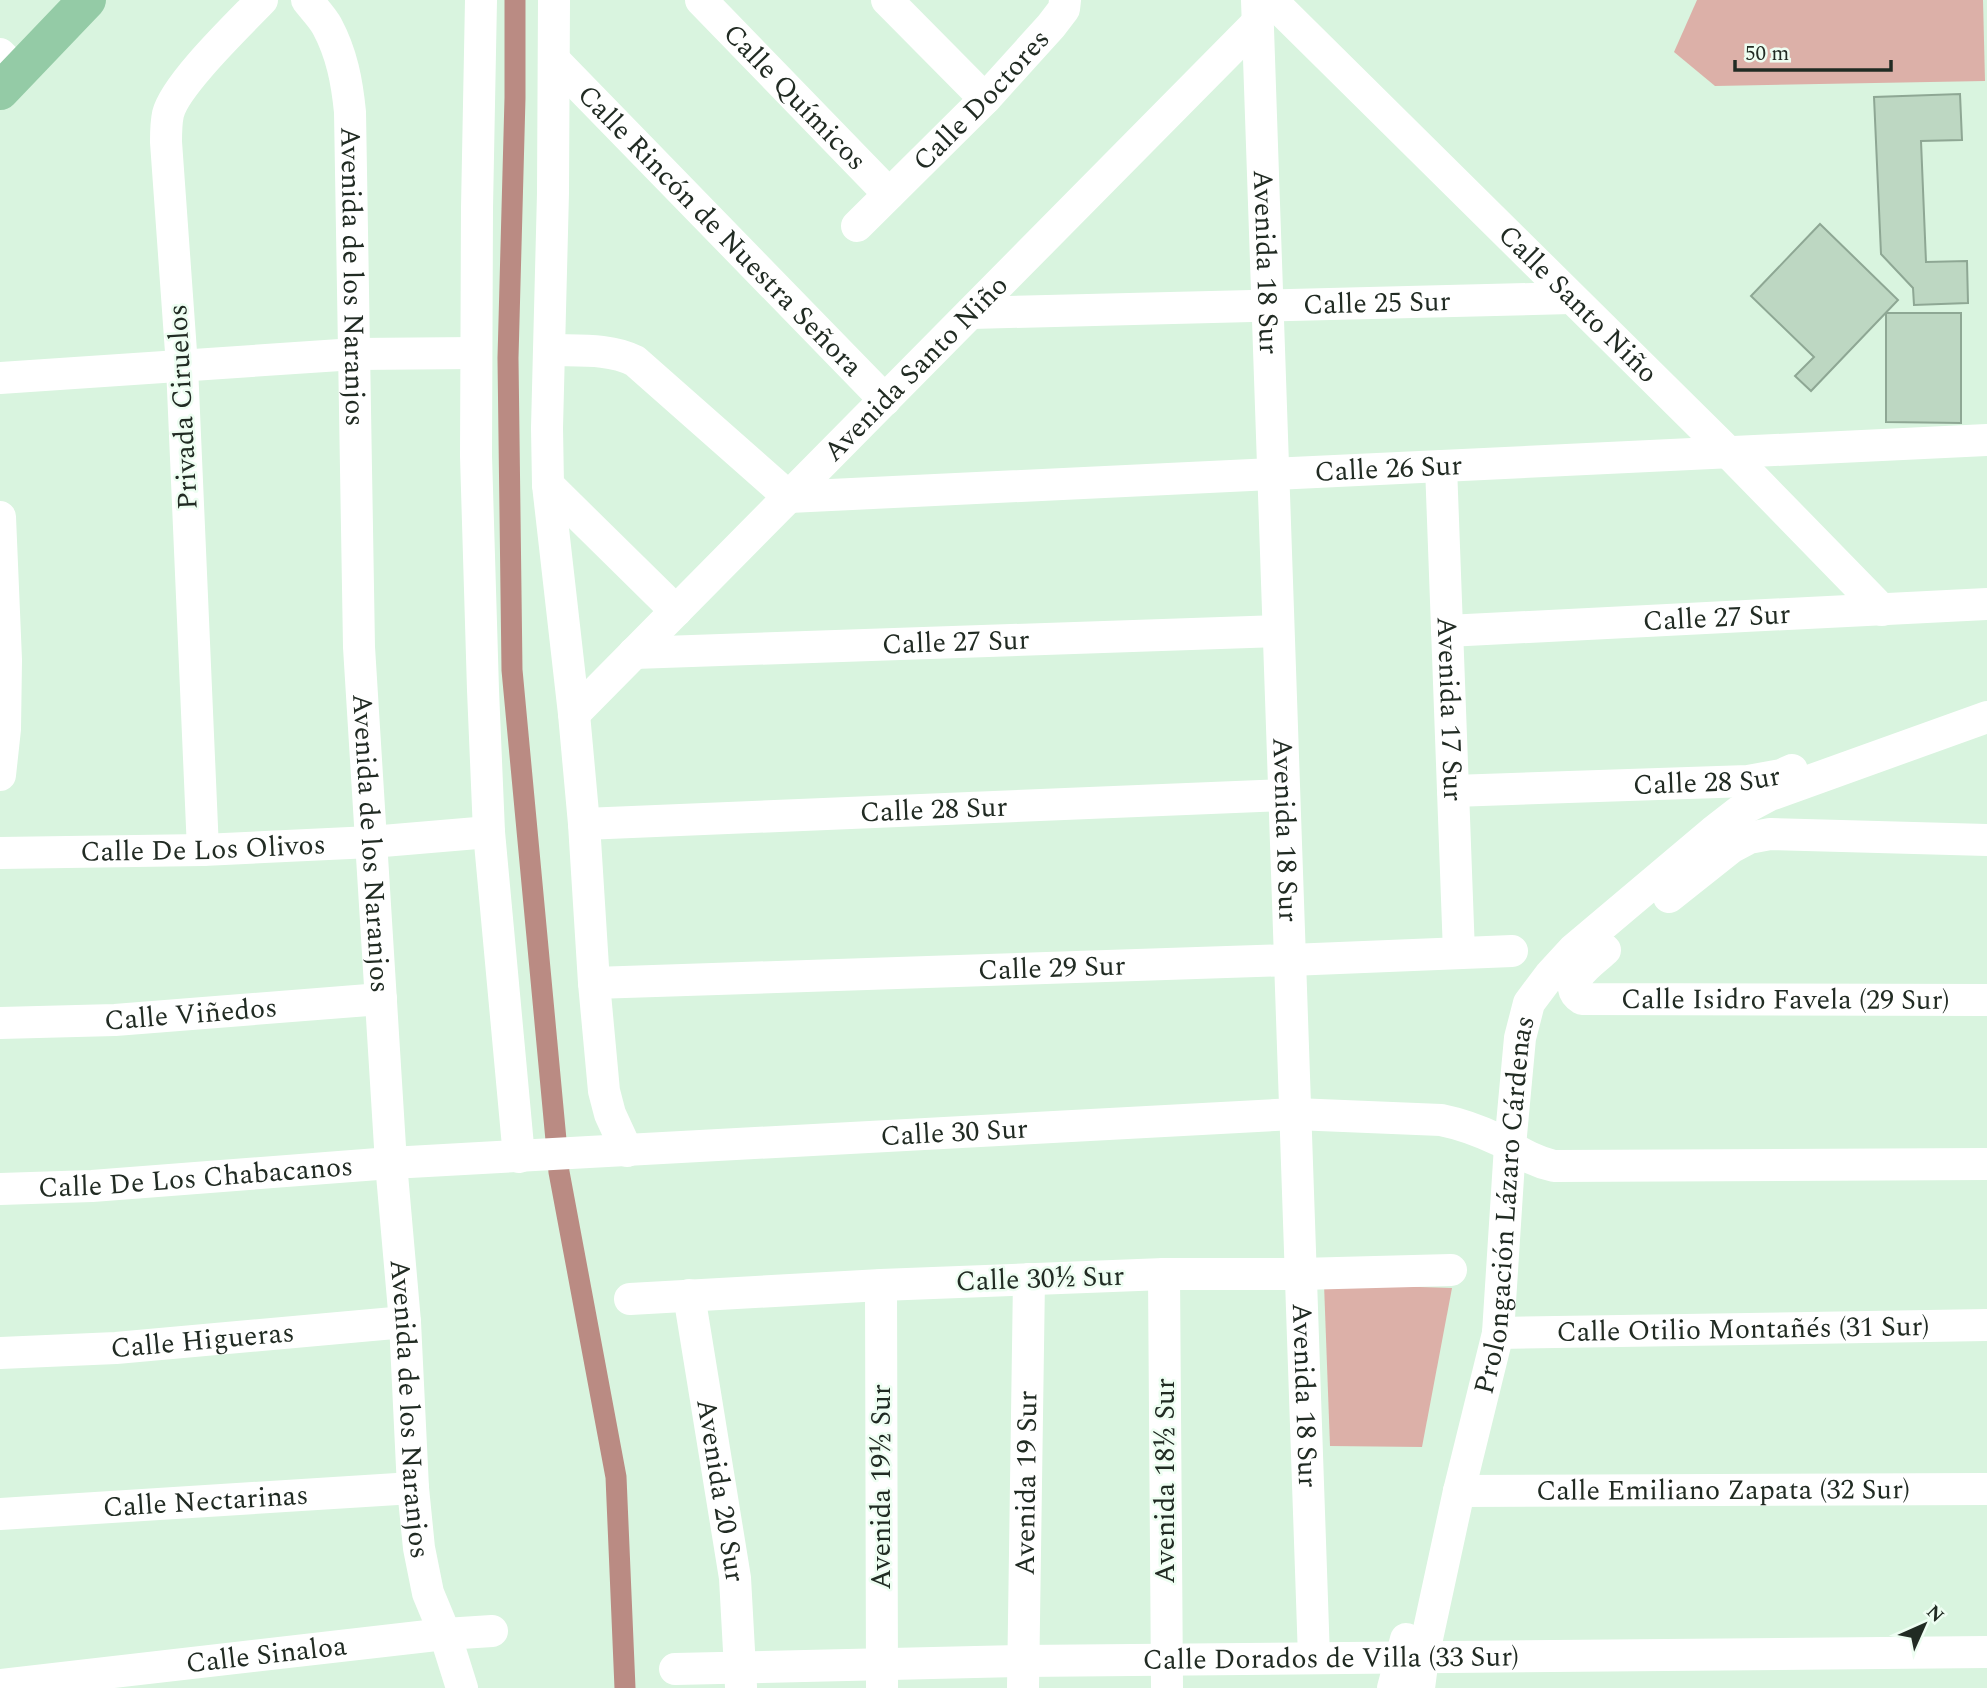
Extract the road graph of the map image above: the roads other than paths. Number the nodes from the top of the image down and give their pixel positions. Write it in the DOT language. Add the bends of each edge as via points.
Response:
graph roads {
  1 [pos="87,0"];
  2 [pos="262,0"];
  3 [pos="307,0"];
  4 [pos="481,0"];
  5 [pos="554,0"];
  6 [pos="701,0"];
  7 [pos="887,0"];
  8 [pos="1065,0"];
  9 [pos="1262,8"];
  10 [pos="554,60"];
  11 [pos="6,72"];
  12 [pos="985,99"];
  13 [pos="889,194"];
  14 [pos="857,226"];
  15 [pos="1571,298"];
  16 [pos="1267,306"];
  17 [pos="971,313"];
  18 [pos="550,350"];
  19 [pos="355,354"];
  20 [pos="476,354"];
  21 [pos="182,366"];
  22 [pos="0,378"];
  23 [pos="885,400"];
  24 [pos="1987,440"];
  25 [pos="1728,452"];
  26 [pos="1441,466"];
  27 [pos="1273,474"];
  28 [pos="548,485"];
  29 [pos="789,497"];
  30 [pos="0,517"];
  31 [pos="1987,604"];
  32 [pos="1882,610"];
  33 [pos="676,611"];
  34 [pos="1278,631"];
  35 [pos="1447,631"];
  36 [pos="634,653"];
  37 [pos="1987,697"];
  38 [pos="574,714"];
  39 [pos="1987,717"];
  40 [pos="0,775"];
  41 [pos="1453,790"];
  42 [pos="1284,795"];
  43 [pos="584,824"];
  44 [pos="489,832"];
  45 [pos="1987,840"];
  46 [pos="371,842"];
  47 [pos="203,850"];
  48 [pos="0,853"];
  49 [pos="1513,951"];
  50 [pos="1459,953"];
  51 [pos="1290,960"];
  52 [pos="594,983"];
  53 [pos="381,999"];
  54 [pos="1987,1000"];
  55 [pos="0,1023"];
  56 [pos="1295,1114"];
  57 [pos="1502,1143"];
  58 [pos="627,1151"];
  59 [pos="529,1156"];
  60 [pos="391,1163"];
  61 [pos="1987,1164"];
  62 [pos="0,1189"];
  63 [pos="1451,1270"];
  64 [pos="1164,1274"];
  65 [pos="1300,1274"];
  66 [pos="1029,1279"];
  67 [pos="881,1285"];
  68 [pos="689,1295"];
  69 [pos="630,1299"];
  70 [pos="405,1322"];
  71 [pos="1987,1325"];
  72 [pos="1498,1333"];
  73 [pos="0,1353"];
  74 [pos="413,1488"];
  75 [pos="1987,1489"];
  76 [pos="1458,1491"];
  77 [pos="0,1514"];
  78 [pos="492,1631"];
  79 [pos="445,1634"];
  80 [pos="1987,1652"];
  81 [pos="1314,1658"];
  82 [pos="1414,1668"];
  83 [pos="675,1669"];
  84 [pos="1167,1674"];
  85 [pos="1023,1675"];
  86 [pos="882,1676"];
  87 [pos="741,1678"];
  88 [pos="74,1682"];
  89 [pos="0,1685"];
  90 [pos="462,1688"];
  91 [pos="1393,1688"];
  1 -- 11 [label="main road"];
  2 -- 21 [label="street, Privada Ciruelos" via="195,71 168,113 166,142"];
  3 -- 19 [label="street, Avenida de los Naranjos" via="341,55 346,82"];
  4 -- 20 [label="street"];
  5 -- 10 [label="street"];
  6 -- 13 [label="street, Calle Químicos"];
  7 -- 12 [label="street"];
  8 -- 12 [label="street, Calle Doctores" via="1051,26"];
  9 -- 15 [label="street, Calle Santo Niño"];
  9 -- 16 [label="street, Avenida 18 Sur"];
  9 -- 17 [label="street, Avenida Santo Niño"];
  10 -- 18 [label="street"];
  10 -- 23 [label="street, Calle Rincón de Nuestra Señora"];
  12 -- 13 [label="street, Calle Doctores"];
  13 -- 14 [label="street, Calle Doctores"];
  15 -- 16 [label="street, Calle 25 Sur"];
  15 -- 25 [label="street, Calle Santo Niño"];
  16 -- 17 [label="street, Calle 25 Sur"];
  16 -- 27 [label="street, Avenida 18 Sur"];
  17 -- 23 [label="street, Avenida Santo Niño"];
  18 -- 28 [label="street"];
  18 -- 29 [label="street" via="611,353 635,361"];
  19 -- 20 [label="street"];
  19 -- 21 [label="street"];
  19 -- 46 [label="street, Avenida de los Naranjos" via="359,647"];
  20 -- 44 [label="street"];
  21 -- 22 [label="street"];
  21 -- 47 [label="street, Privada Ciruelos"];
  23 -- 29 [label="street, Avenida Santo Niño"];
  24 -- 25 [label="street, Calle 26 Sur"];
  25 -- 26 [label="street, Calle 26 Sur"];
  25 -- 32 [label="street, Calle Santo Niño"];
  26 -- 27 [label="street, Calle 26 Sur"];
  26 -- 35 [label="street, Avenida 17 Sur"];
  27 -- 29 [label="street, Calle 26 Sur"];
  27 -- 34 [label="street, Avenida 18 Sur"];
  28 -- 33 [label="street"];
  28 -- 38 [label="street"];
  29 -- 33 [label="street, Avenida Santo Niño"];
  30 -- 40 [label="street" via="6,660"];
  31 -- 32 [label="street, Calle 27 Sur"];
  32 -- 35 [label="street, Calle 27 Sur"];
  33 -- 36 [label="street, Avenida Santo Niño"];
  34 -- 36 [label="street, Calle 27 Sur"];
  34 -- 42 [label="street, Avenida 18 Sur"];
  35 -- 41 [label="street, Avenida 17 Sur"];
  36 -- 38 [label="street, Avenida Santo Niño"];
  37 -- 41 [label="street, Calle 28 Sur" via="1781,775 1748,781"];
  38 -- 43 [label="street"];
  39 -- 57 [label="street, Prolongación Lázaro Cárdenas" via="1770,795 1740,811 1573,950 1529,1003"];
  41 -- 50 [label="street, Avenida 17 Sur"];
  42 -- 43 [label="street, Calle 28 Sur"];
  42 -- 51 [label="street, Avenida 18 Sur"];
  43 -- 52 [label="street"];
  44 -- 46 [label="street, Calle De Los Olivos"];
  44 -- 59 [label="street"];
  45 -- 54 [label="street, Calle Isidro Favela (29 Sur)" via="1770,834 1749,838 1606,949 1573,985 1582,999"];
  46 -- 47 [label="street, Calle De Los Olivos"];
  46 -- 53 [label="street, Avenida de los Naranjos"];
  47 -- 48 [label="street, Calle De Los Olivos"];
  49 -- 50 [label="street, Calle 29 Sur"];
  50 -- 51 [label="street, Calle 29 Sur"];
  51 -- 52 [label="street, Calle 29 Sur"];
  51 -- 56 [label="street, Avenida 18 Sur"];
  52 -- 58 [label="street" via="604,1091"];
  53 -- 55 [label="street, Calle Viñedos" via="115,1020"];
  53 -- 60 [label="street, Avenida de los Naranjos"];
  56 -- 57 [label="street, Calle 30 Sur" via="1441,1120"];
  56 -- 58 [label="street, Calle 30 Sur"];
  56 -- 65 [label="street, Avenida 18 Sur"];
  57 -- 61 [label="street, Calle 30 Sur" via="1536,1162 1554,1166"];
  57 -- 72 [label="street, Prolongación Lázaro Cárdenas"];
  57 -- 82 [label="street, Prolongación Lázaro Cárdenas" via="1477,1329"];
  58 -- 59 [label="street, Calle 30 Sur"];
  59 -- 60 [label="street, Calle 30 Sur"];
  60 -- 62 [label="street, Calle De Los Chabacanos"];
  60 -- 70 [label="street, Avenida de los Naranjos"];
  63 -- 65 [label="street, Calle 30½ Sur"];
  64 -- 65 [label="street, Calle 30½ Sur"];
  64 -- 66 [label="street, Calle 30½ Sur"];
  64 -- 84 [label="street, Avenida 18½ Sur"];
  65 -- 81 [label="street, Avenida 18 Sur"];
  66 -- 67 [label="street, Calle 30½ Sur"];
  66 -- 85 [label="street, Avenida 19 Sur"];
  67 -- 68 [label="street, Calle 30½ Sur"];
  67 -- 86 [label="street, Avenida 19½ Sur"];
  68 -- 69 [label="street, Calle 30½ Sur"];
  68 -- 87 [label="street, Avenida 20 Sur" via="735,1578"];
  70 -- 73 [label="street, Calle Higueras" via="116,1348"];
  70 -- 74 [label="street, Avenida de los Naranjos"];
  71 -- 72 [label="street, Calle Otilio Montañés (31 Sur)"];
  72 -- 76 [label="street, Prolongación Lázaro Cárdenas"];
  74 -- 77 [label="street, Calle Nectarinas"];
  74 -- 79 [label="street, Avenida de los Naranjos" via="428,1593"];
  75 -- 76 [label="street, Calle Emiliano Zapata (32 Sur)"];
  76 -- 82 [label="street, Prolongación Lázaro Cárdenas"];
  78 -- 79 [label="street, Calle Sinaloa"];
  79 -- 88 [label="street, Calle Sinaloa"];
  79 -- 90 [label="street, Avenida de los Naranjos"];
  80 -- 82 [label="street, Calle Dorados de Villa (33 Sur)"];
  81 -- 82 [label="street, Calle Dorados de Villa (33 Sur)"];
  81 -- 84 [label="street, Calle Dorados de Villa (33 Sur)"];
  82 -- 91 [label="street"];
  83 -- 87 [label="street, Calle Dorados de Villa (33 Sur)"];
  84 -- 85 [label="street, Calle Dorados de Villa (33 Sur)"];
  85 -- 86 [label="street, Calle Dorados de Villa (33 Sur)"];
  86 -- 87 [label="street, Calle Dorados de Villa (33 Sur)"];
  88 -- 89 [label="street, Calle Sinaloa"];
}
